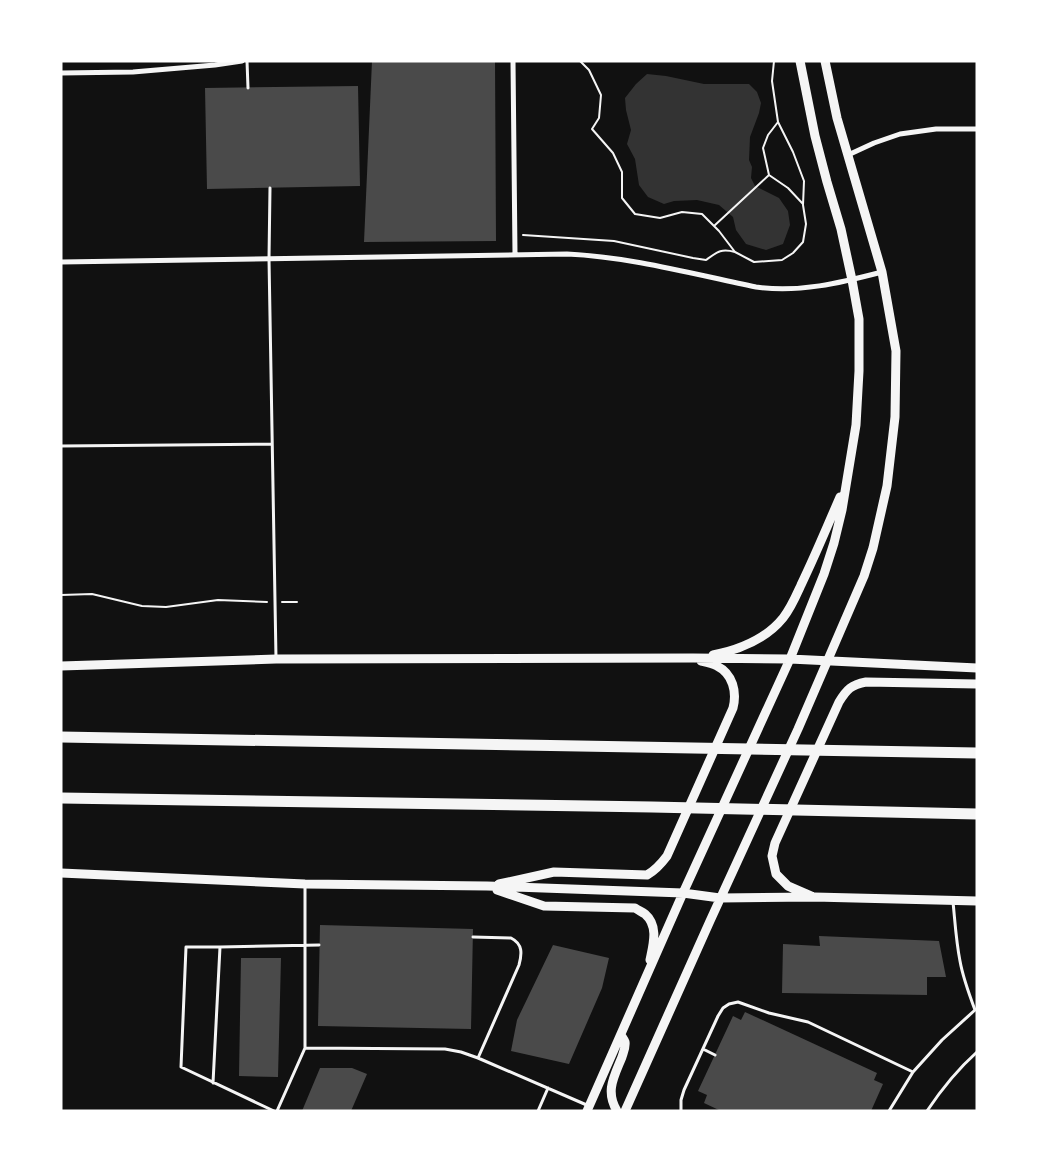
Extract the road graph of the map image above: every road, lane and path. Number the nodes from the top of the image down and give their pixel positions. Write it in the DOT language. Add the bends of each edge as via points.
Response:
graph roads {
  1 [pos="242,61"];
  2 [pos="247,61"];
  3 [pos="513,61"];
  4 [pos="580,61"];
  5 [pos="774,61"];
  6 [pos="800,61"];
  7 [pos="825,61"];
  8 [pos="61,72"];
  9 [pos="248,88"];
  10 [pos="778,122"];
  11 [pos="977,129"];
  12 [pos="848,156"];
  13 [pos="770,175"];
  14 [pos="270,188"];
  15 [pos="803,205"];
  16 [pos="714,226"];
  17 [pos="536,236"];
  18 [pos="735,252"];
  19 [pos="515,254"];
  20 [pos="269,259"];
  21 [pos="61,262"];
  22 [pos="882,272"];
  23 [pos="852,280"];
  24 [pos="272,444"];
  25 [pos="61,446"];
  26 [pos="846,484"];
  27 [pos="61,595"];
  28 [pos="265,602"];
  29 [pos="282,602"];
  30 [pos="297,602"];
  31 [pos="693,658"];
  32 [pos="276,659"];
  33 [pos="790,659"];
  34 [pos="826,662"];
  35 [pos="61,666"];
  36 [pos="977,668"];
  37 [pos="977,684"];
  38 [pos="61,737"];
  39 [pos="977,753"];
  40 [pos="65,798"];
  41 [pos="977,814"];
  42 [pos="61,873"];
  43 [pos="305,884"];
  44 [pos="487,886"];
  45 [pos="683,893"];
  46 [pos="814,897"];
  47 [pos="720,898"];
  48 [pos="953,901"];
  49 [pos="977,901"];
  50 [pos="473,937"];
  51 [pos="305,945"];
  52 [pos="319,945"];
  53 [pos="220,948"];
  54 [pos="647,974"];
  55 [pos="976,1011"];
  56 [pos="621,1035"];
  57 [pos="306,1048"];
  58 [pos="703,1049"];
  59 [pos="977,1052"];
  60 [pos="715,1055"];
  61 [pos="478,1058"];
  62 [pos="913,1072"];
  63 [pos="213,1082"];
  64 [pos="548,1088"];
  65 [pos="590,1109"];
  66 [pos="276,1111"];
  67 [pos="538,1111"];
  68 [pos="616,1111"];
  69 [pos="625,1111"];
  70 [pos="681,1111"];
  71 [pos="888,1111"];
  72 [pos="927,1111"];
  1 -- 8 [label="street" via="133,72"];
  2 -- 9 [label="lane"];
  3 -- 19 [label="street"];
  4 -- 16 [label="path" via="589,70 601,95 600,118 592,130 613,153 622,172 622,198 635,214 660,218 682,212 702,214"];
  5 -- 10 [label="path" via="772,81"];
  6 -- 23 [label="main road" via="815,136"];
  7 -- 12 [label="main road"];
  10 -- 13 [label="path" via="762,148"];
  10 -- 15 [label="path" via="804,181"];
  11 -- 12 [label="street" via="936,129 900,134"];
  12 -- 22 [label="main road"];
  13 -- 15 [label="path"];
  13 -- 16 [label="path"];
  14 -- 20 [label="lane"];
  15 -- 18 [label="path" via="806,224 802,242 793,253 782,260 754,262"];
  16 -- 18 [label="path"];
  17 -- 18 [label="path" via="614,241 706,260 719,250"];
  19 -- 20 [label="street"];
  19 -- 23 [label="street" via="615,258 773,289 812,288"];
  20 -- 21 [label="street"];
  20 -- 24 [label="lane"];
  22 -- 23 [label="street"];
  22 -- 34 [label="main road" via="896,350 895,417 888,486 864,576"];
  23 -- 26 [label="main road" via="859,319 859,371 856,424"];
  24 -- 25 [label="lane"];
  24 -- 32 [label="lane"];
  26 -- 31 [label="main road" via="809,569 782,619 763,636 743,647"];
  26 -- 33 [label="main road" via="834,547"];
  27 -- 28 [label="path" via="92,594 142,606 166,607 218,600"];
  29 -- 30 [label="path"];
  31 -- 32 [label="main road"];
  31 -- 33 [label="main road"];
  31 -- 44 [label="main road" via="725,672 733,685 735,700 662,864 647,875 554,872"];
  32 -- 35 [label="main road"];
  33 -- 34 [label="main road"];
  33 -- 45 [label="main road"];
  34 -- 36 [label="main road"];
  34 -- 47 [label="main road"];
  37 -- 46 [label="main road" via="866,682 855,684 846,691 775,843 772,856 776,874 788,886"];
  38 -- 39 [label="highway"];
  40 -- 41 [label="highway"];
  42 -- 43 [label="main road"];
  43 -- 44 [label="main road"];
  43 -- 51 [label="lane"];
  44 -- 45 [label="main road"];
  44 -- 54 [label="main road" via="544,906 635,908 646,914 655,934"];
  45 -- 47 [label="main road"];
  45 -- 54 [label="main road"];
  46 -- 47 [label="main road"];
  46 -- 48 [label="main road"];
  47 -- 69 [label="main road"];
  48 -- 49 [label="main road"];
  48 -- 55 [label="lane" via="956,942"];
  50 -- 61 [label="lane" via="511,938 519,944 522,956"];
  51 -- 52 [label="lane"];
  51 -- 53 [label="lane"];
  51 -- 57 [label="lane"];
  53 -- 63 [label="lane"];
  53 -- 63 [label="lane" via="186,947 181,1068"];
  54 -- 56 [label="main road"];
  55 -- 62 [label="lane" via="942,1040"];
  56 -- 65 [label="main road"];
  56 -- 68 [label="main road" via="625,1042 624,1052 610,1092"];
  57 -- 61 [label="lane" via="445,1049"];
  57 -- 66 [label="lane"];
  58 -- 60 [label="lane"];
  58 -- 62 [label="lane" via="723,1008 738,1002 808,1022"];
  58 -- 70 [label="lane" via="684,1090"];
  59 -- 72 [label="lane"];
  61 -- 64 [label="lane"];
  62 -- 71 [label="lane"];
  63 -- 66 [label="lane"];
  64 -- 65 [label="lane"];
  64 -- 67 [label="lane"];
}
